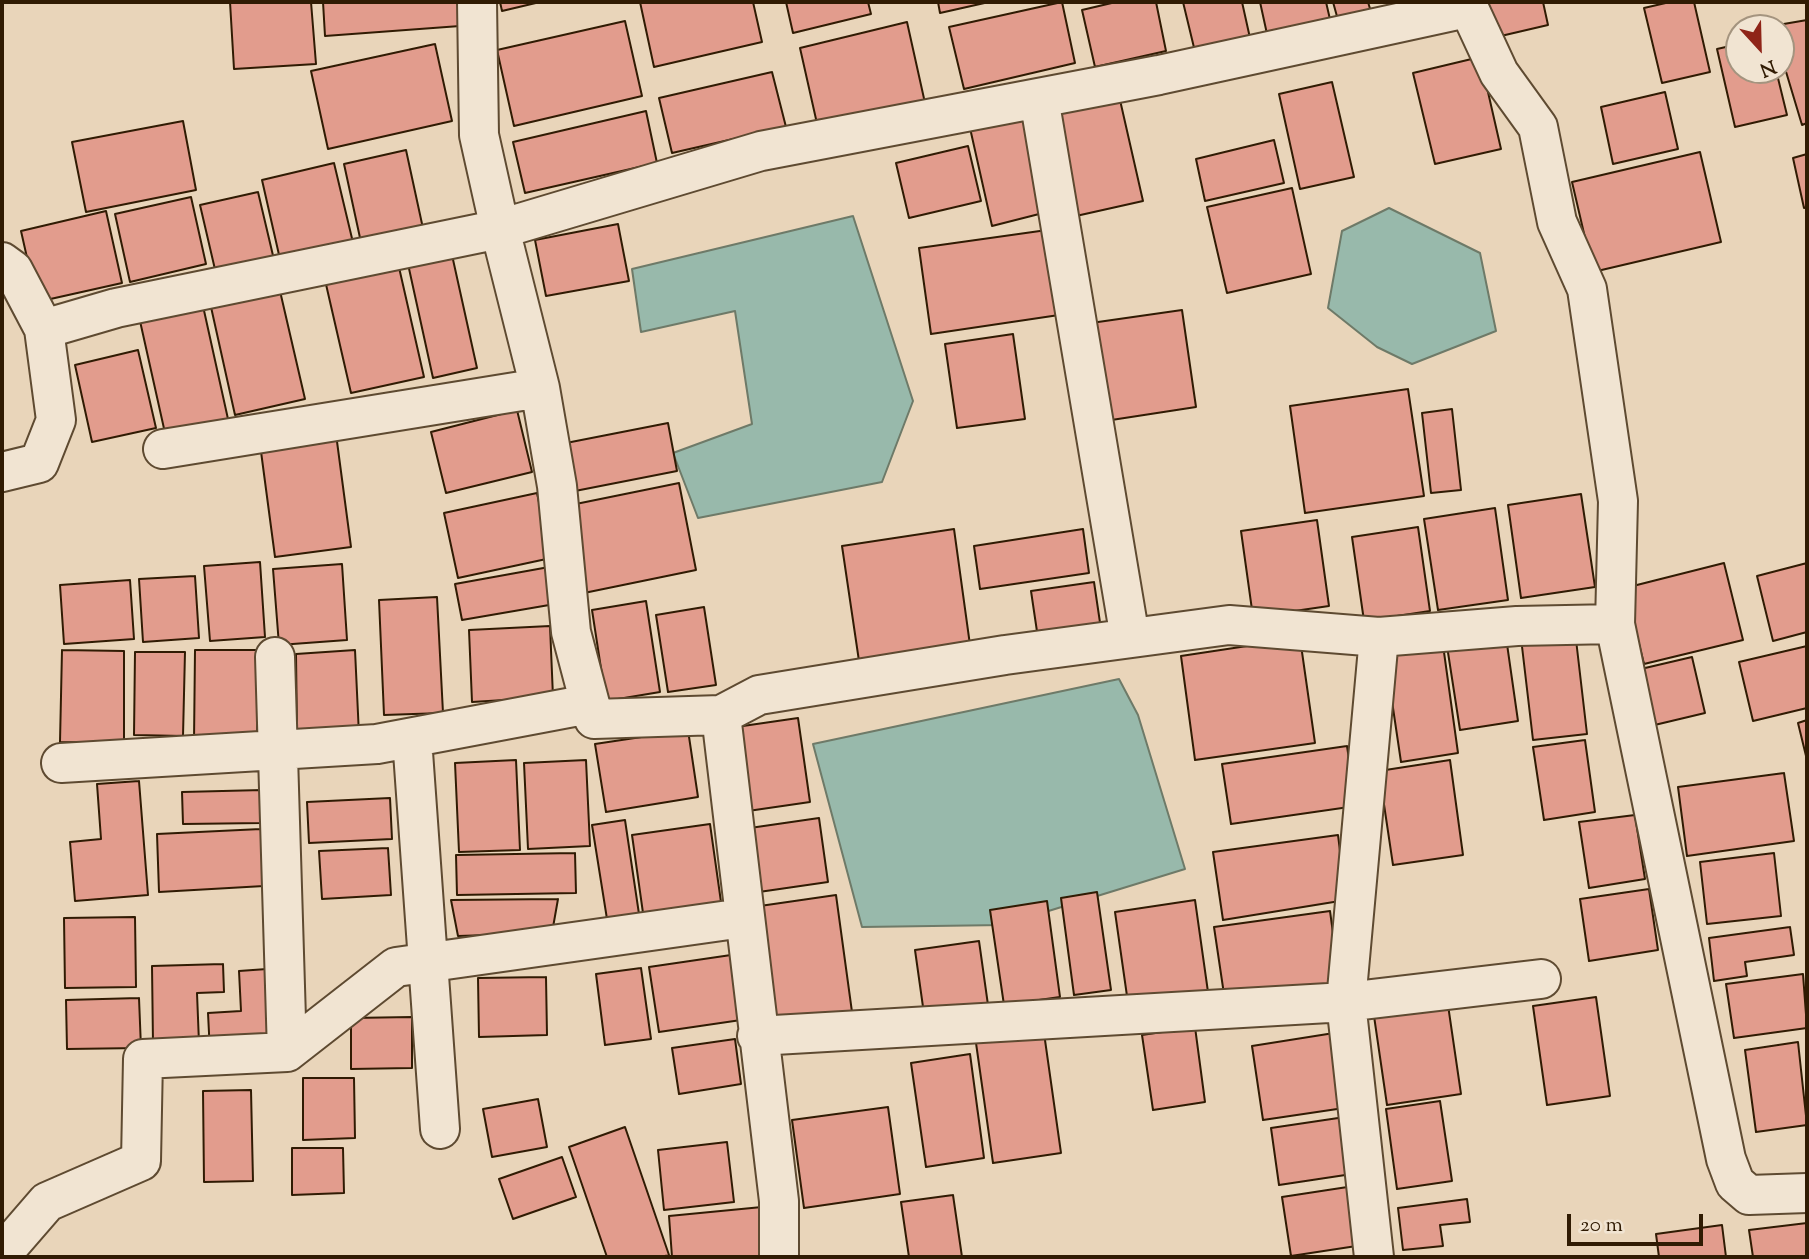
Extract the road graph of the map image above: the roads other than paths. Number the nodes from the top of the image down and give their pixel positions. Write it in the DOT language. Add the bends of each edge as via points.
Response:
graph roads {
  1 [pos="477,2"];
  2 [pos="1466,5"];
  3 [pos="1039,98"];
  4 [pos="500,229"];
  5 [pos="2,262"];
  6 [pos="44,329"];
  7 [pos="540,388"];
  8 [pos="163,449"];
  9 [pos="2,472"];
  10 [pos="1615,624"];
  11 [pos="1379,637"];
  12 [pos="1130,638"];
  13 [pos="275,657"];
  14 [pos="589,704"];
  15 [pos="721,715"];
  16 [pos="412,738"];
  17 [pos="277,749"];
  18 [pos="61,763"];
  19 [pos="743,918"];
  20 [pos="429,962"];
  21 [pos="1541,979"];
  22 [pos="1346,1002"];
  23 [pos="757,1036"];
  24 [pos="287,1052"];
  25 [pos="440,1129"];
  26 [pos="1807,1193"];
  27 [pos="2,1254"];
  28 [pos="779,1257"];
  29 [pos="1374,1257"];
  1 -- 4 [label="street" via="479,135"];
  2 -- 3 [label="street"];
  2 -- 10 [label="street" via="1499,73 1538,127 1557,222 1587,289 1619,501"];
  3 -- 4 [label="street" via="761,151"];
  3 -- 12 [label="street"];
  4 -- 6 [label="street" via="116,309"];
  4 -- 7 [label="street"];
  5 -- 6 [label="street" via="13,270"];
  6 -- 9 [label="street" via="56,420 39,463"];
  7 -- 8 [label="street"];
  7 -- 14 [label="street" via="557,486 571,632"];
  10 -- 11 [label="street"];
  10 -- 26 [label="street" via="1726,1159 1735,1183 1749,1195"];
  11 -- 12 [label="street" via="1229,625"];
  11 -- 22 [label="street"];
  12 -- 15 [label="street" via="759,695"];
  13 -- 17 [label="street"];
  14 -- 15 [label="street" via="594,719"];
  14 -- 16 [label="street"];
  15 -- 19 [label="street"];
  16 -- 17 [label="street"];
  16 -- 20 [label="street"];
  17 -- 18 [label="street"];
  17 -- 24 [label="street"];
  19 -- 20 [label="street"];
  19 -- 23 [label="street"];
  20 -- 24 [label="street" via="396,967"];
  20 -- 25 [label="street"];
  21 -- 22 [label="street"];
  22 -- 23 [label="street"];
  22 -- 29 [label="street"];
  23 -- 28 [label="street" via="779,1200"];
  24 -- 27 [label="street" via="144,1059 141,1161 47,1202"];
}
